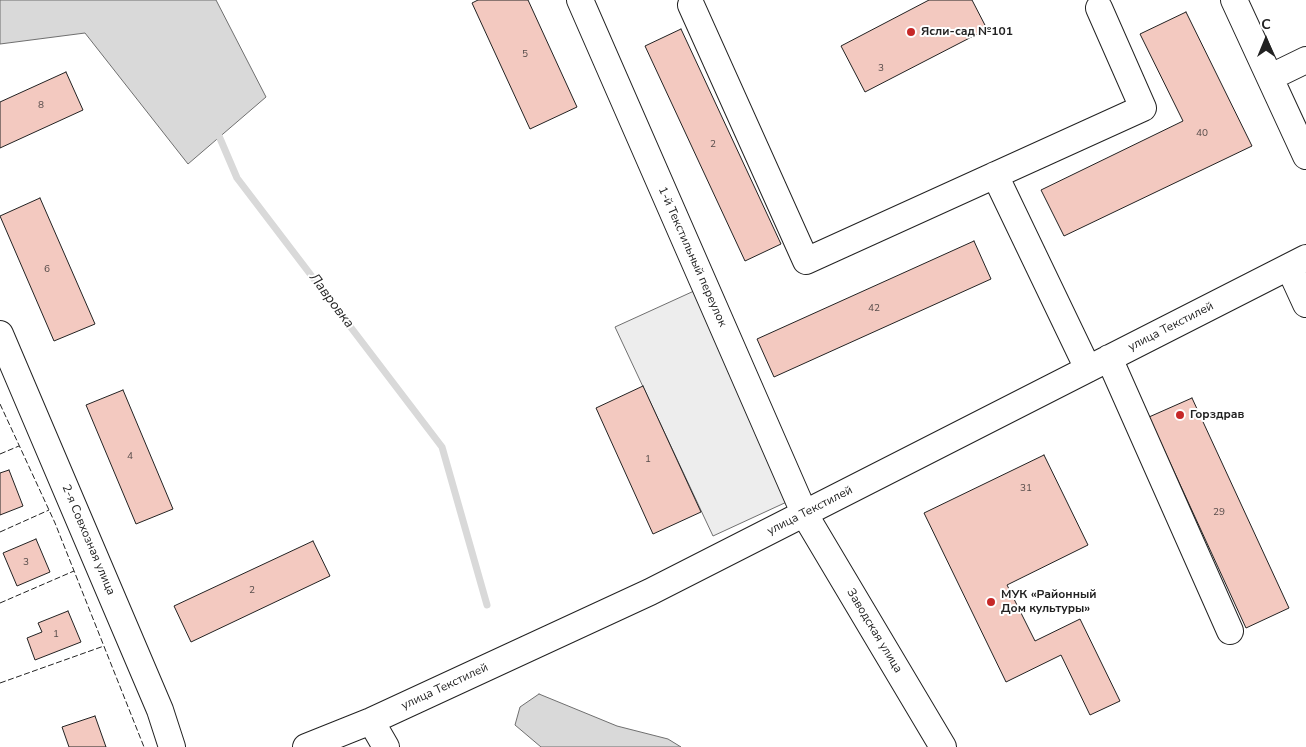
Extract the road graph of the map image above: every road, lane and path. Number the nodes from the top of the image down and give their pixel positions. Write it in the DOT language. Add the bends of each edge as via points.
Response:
graph roads {
  1 [pos="580,0"];
  2 [pos="1234,0"];
  3 [pos="1104,3"];
  4 [pos="691,5"];
  5 [pos="1306,60"];
  6 [pos="1270,77"];
  7 [pos="1306,156"];
  8 [pos="995,175"];
  9 [pos="1298,263"];
  10 [pos="1306,304"];
  11 [pos="0,334"];
  12 [pos="1098,364"];
  13 [pos="805,515"];
  14 [pos="1230,631"];
  15 [pos="371,721"];
  16 [pos="172,747"];
  17 [pos="306,747"];
  18 [pos="386,747"];
  19 [pos="943,747"];
  1 -- 13 [label="street, 1-й Текстильный переулок"];
  2 -- 6 [label="street"];
  3 -- 8 [label="street" via="1143,108"];
  4 -- 8 [label="street" via="806,261"];
  5 -- 6 [label="street"];
  6 -- 7 [label="street"];
  8 -- 12 [label="street"];
  9 -- 10 [label="street"];
  9 -- 12 [label="street, улица Текстилей"];
  11 -- 16 [label="street, 2-я Совхозная улица" via="160,710"];
  12 -- 13 [label="street, улица Текстилей"];
  12 -- 14 [label="street"];
  13 -- 15 [label="street, улица Текстилей" via="650,592"];
  13 -- 19 [label="street, Заводская улица"];
  15 -- 17 [label="street, улица Текстилей"];
  15 -- 18 [label="street"];
}
